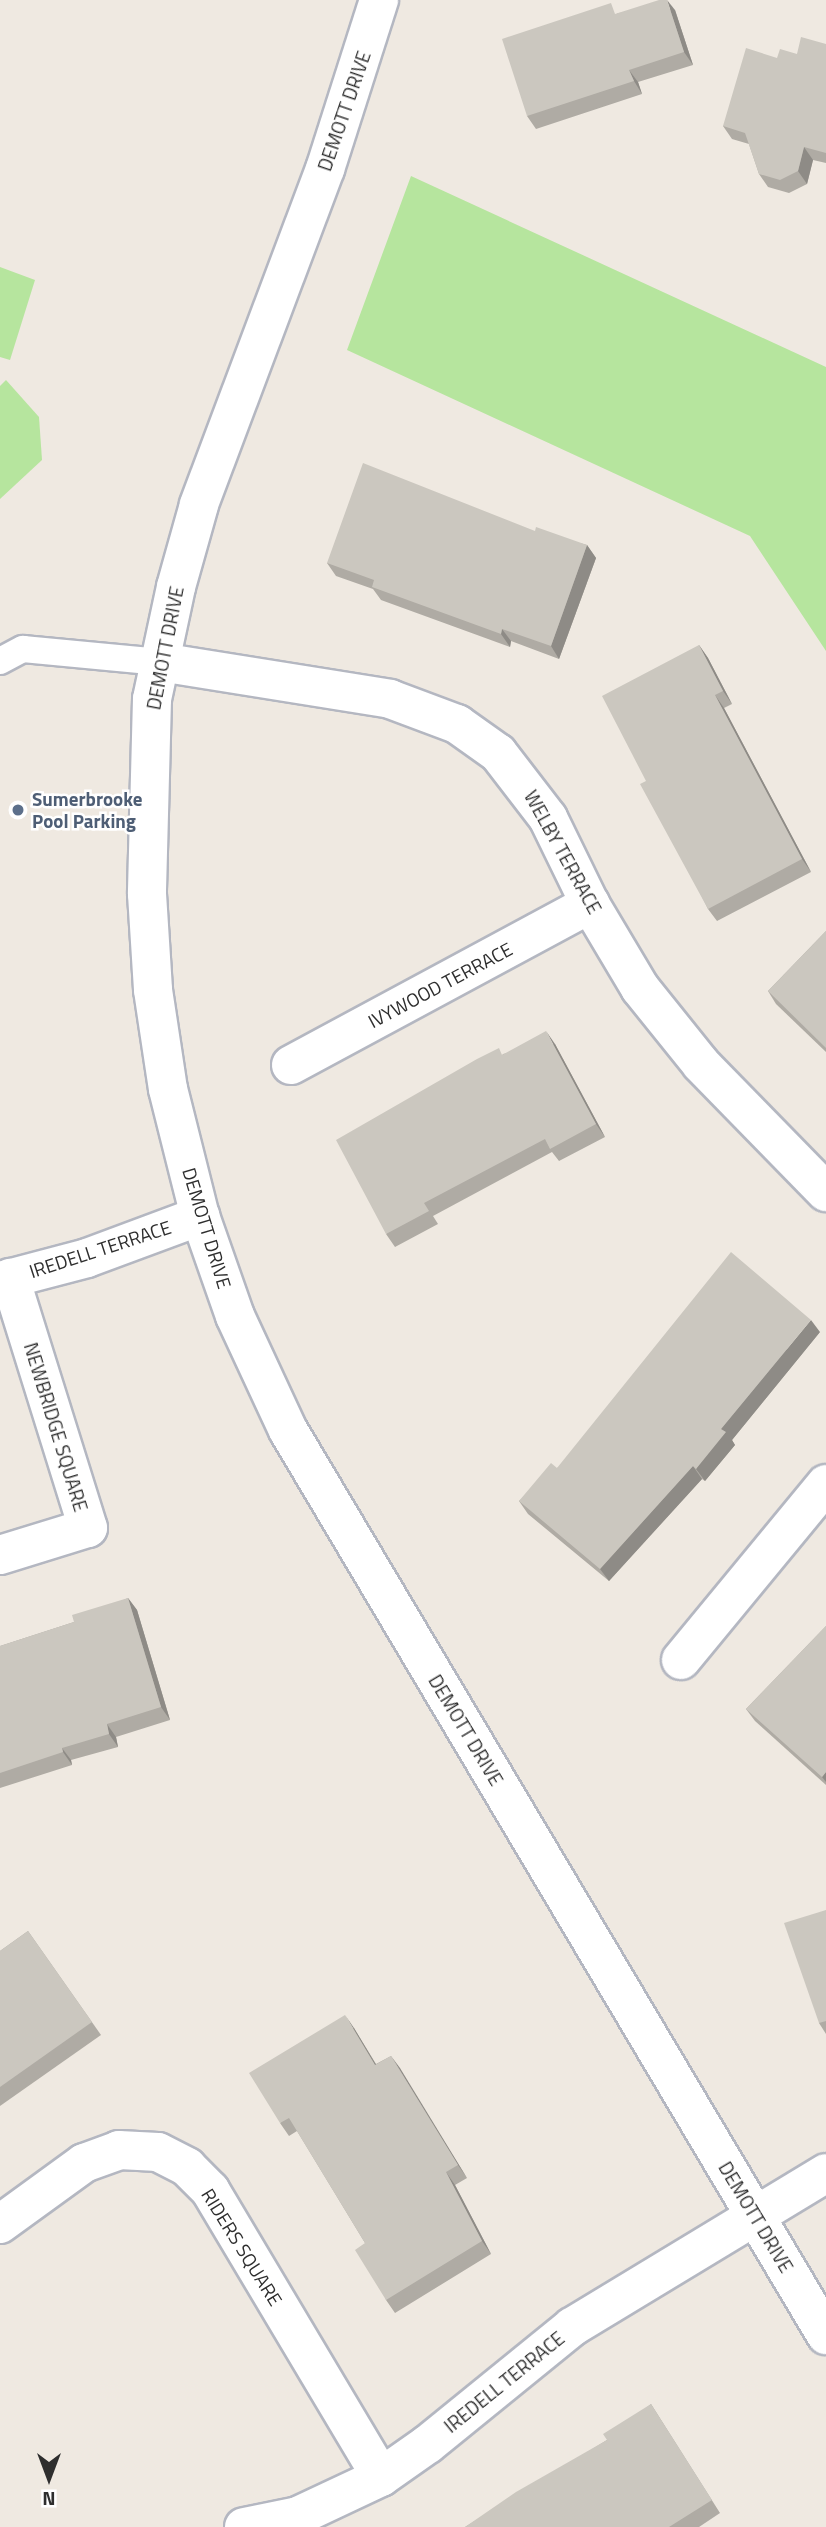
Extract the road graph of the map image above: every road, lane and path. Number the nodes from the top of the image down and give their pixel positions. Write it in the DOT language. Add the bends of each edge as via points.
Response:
graph roads {
  1 [pos="379,0"];
  2 [pos="0,661"];
  3 [pos="160,662"];
  4 [pos="590,904"];
  5 [pos="291,1065"];
  6 [pos="826,1192"];
  7 [pos="200,1216"];
  8 [pos="5,1279"];
  9 [pos="826,1484"];
  10 [pos="0,1555"];
  11 [pos="681,1660"];
  12 [pos="826,2173"];
  13 [pos="754,2215"];
  14 [pos="0,2224"];
  15 [pos="826,2335"];
  16 [pos="381,2477"];
  17 [pos="244,2527"];
  1 -- 3 [label="street, DEMOTT DRIVE" via="325,169 199,505"];
  2 -- 3 [label="lane" via="23,649"];
  3 -- 4 [label="street, WELBY TERRACE" via="390,699 457,724 498,753 530,789"];
  3 -- 7 [label="street, DEMOTT DRIVE" via="152,699 147,799 153,990 168,1089"];
  4 -- 5 [label="street, IVYWOOD TERRACE"];
  4 -- 6 [label="street, WELBY TERRACE" via="640,988 701,1064"];
  7 -- 8 [label="street, IREDELL TERRACE" via="87,1258"];
  7 -- 13 [label="street, DEMOTT DRIVE" via="235,1316 288,1430"];
  8 -- 10 [label="street, NEWBRIDGE SQUARE" via="88,1528"];
  9 -- 11 [label="street"];
  12 -- 13 [label="street"];
  13 -- 15 [label="street, DEMOTT DRIVE"];
  13 -- 16 [label="street, IREDELL TERRACE" via="572,2327"];
  14 -- 16 [label="street, RIDERS SQUARE" via="84,2163 119,2150 158,2152 187,2167 210,2190"];
  16 -- 17 [label="street, IREDELL TERRACE" via="298,2516"];
}
